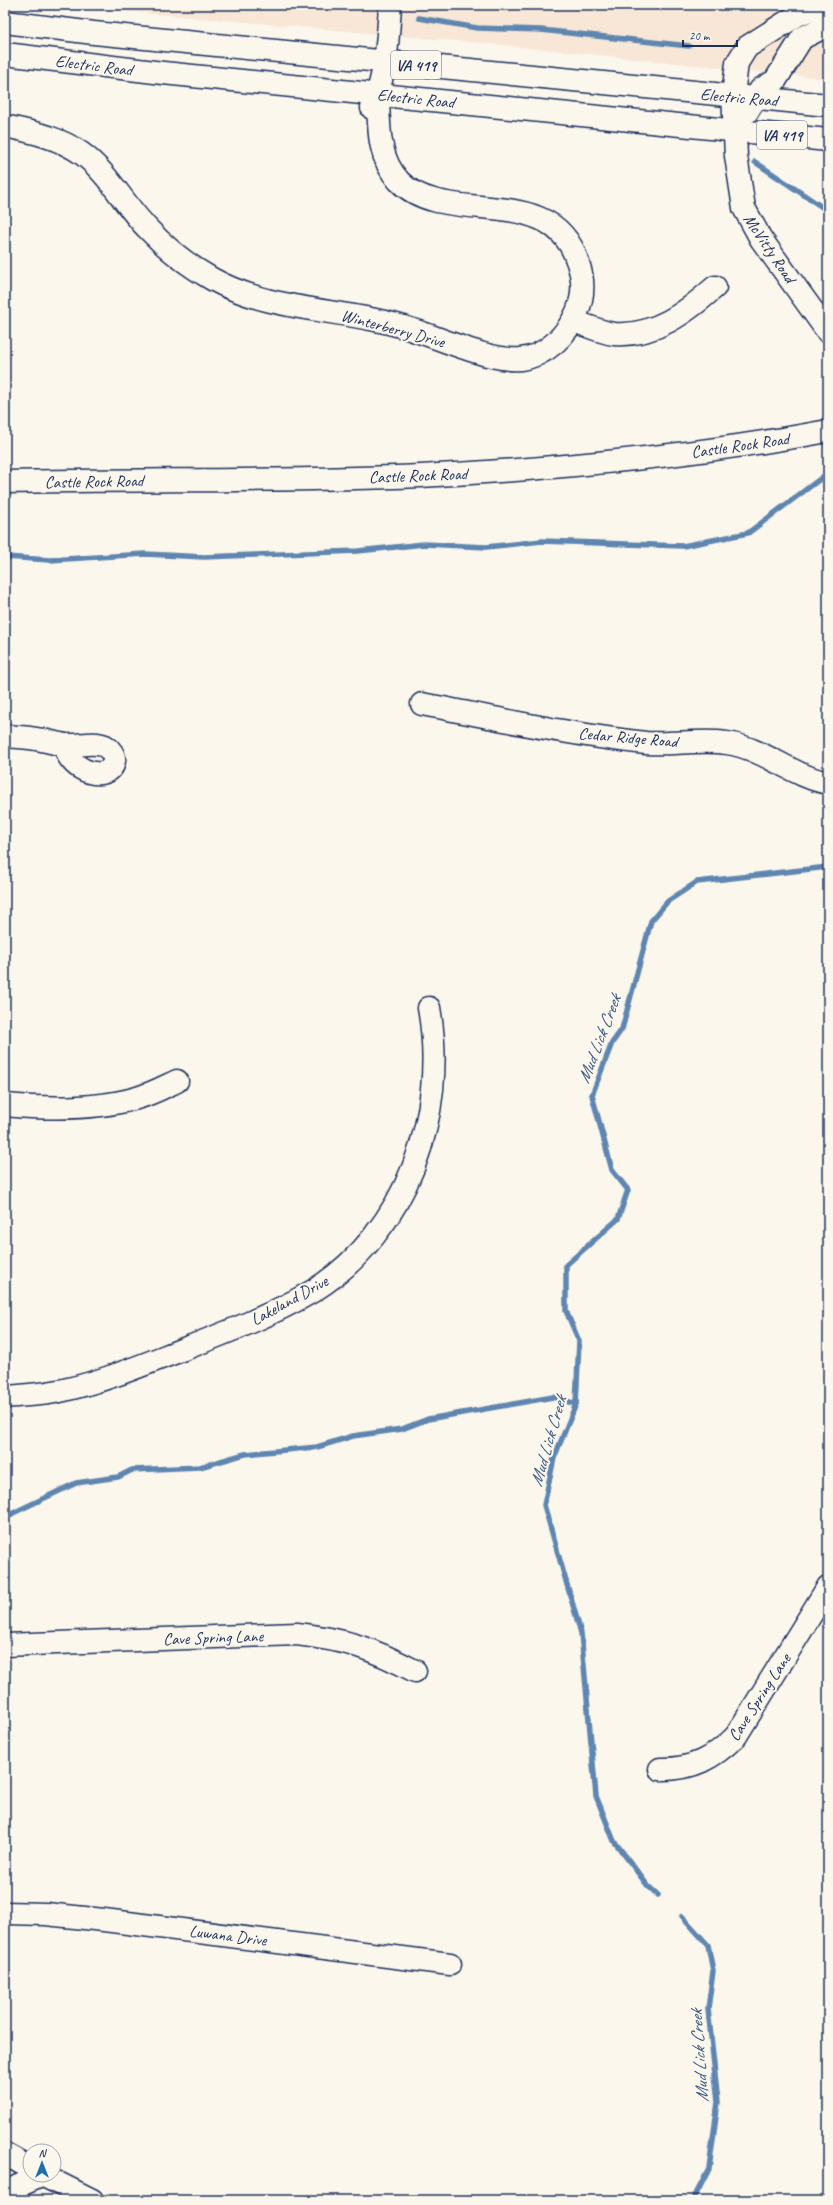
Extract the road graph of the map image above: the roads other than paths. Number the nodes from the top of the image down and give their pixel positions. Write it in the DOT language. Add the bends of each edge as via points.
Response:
graph roads {
  1 [pos="390,5"];
  2 [pos="824,5"];
  3 [pos="5,22"];
  4 [pos="828,25"];
  5 [pos="5,54"];
  6 [pos="385,62"];
  7 [pos="378,94"];
  8 [pos="733,95"];
  9 [pos="756,97"];
  10 [pos="828,105"];
  11 [pos="5,126"];
  12 [pos="736,130"];
  13 [pos="828,140"];
  14 [pos="715,287"];
  15 [pos="573,320"];
  16 [pos="828,332"];
  17 [pos="828,430"];
  18 [pos="5,482"];
  19 [pos="422,704"];
  20 [pos="5,736"];
  21 [pos="65,745"];
  22 [pos="828,783"];
  23 [pos="429,1008"];
  24 [pos="177,1081"];
  25 [pos="5,1105"];
  26 [pos="5,1397"];
  27 [pos="828,1587"];
  28 [pos="5,1645"];
  29 [pos="415,1671"];
  30 [pos="660,1769"];
  31 [pos="5,1913"];
  32 [pos="450,1964"];
  33 [pos="5,2154"];
  34 [pos="22,2164"];
  35 [pos="25,2183"];
  36 [pos="59,2183"];
  37 [pos="5,2192"];
  38 [pos="92,2200"];
  1 -- 6 [label="street"];
  2 -- 8 [label="street, McVitty Road" via="799,14 746,47 738,63"];
  3 -- 6 [label="street, Electric Road / VA 419"];
  4 -- 9 [label="street" via="802,38 775,81 761,89"];
  5 -- 7 [label="street, Electric Road / VA 419" via="163,73"];
  6 -- 7 [label="street"];
  6 -- 8 [label="street, Electric Road / VA 419" via="690,93"];
  7 -- 12 [label="street, Electric Road / VA 419"];
  7 -- 15 [label="street, Winterberry Drive" via="368,119 368,153 378,177 393,190 412,190 445,202 521,212 554,226 576,253 582,276 583,292"];
  8 -- 9 [label="street, Electric Road / VA 419"];
  8 -- 12 [label="street, McVitty Road"];
  9 -- 10 [label="street, Electric Road / VA 419"];
  9 -- 12 [label="street"];
  11 -- 15 [label="street, Winterberry Drive" via="61,141 82,154 100,169 147,229 158,239 188,264 214,280 249,295 383,321 504,358 521,359 546,350 561,337"];
  12 -- 13 [label="street, Electric Road / VA 419"];
  12 -- 16 [label="street, McVitty Road" via="736,156 744,208 761,238"];
  14 -- 15 [label="street" via="692,308 654,328 614,334"];
  17 -- 18 [label="street, Castle Rock Road" via="772,441 546,468 418,476"];
  19 -- 22 [label="street, Cedar Ridge Road" via="574,733 647,743 728,743 750,749 786,767"];
  20 -- 21 [label="street" via="34,738"];
  23 -- 26 [label="street, Lakeland Drive" via="434,1056 424,1140 402,1193 384,1223 347,1265 314,1290 228,1332 91,1383 63,1390"];
  24 -- 25 [label="street" via="138,1098 111,1104 76,1107"];
  27 -- 30 [label="street, Cave Spring Lane" via="736,1736 722,1750 691,1766"];
  28 -- 29 [label="street, Cave Spring Lane" via="297,1634 331,1638 359,1645 379,1652"];
  31 -- 32 [label="street, Luwana Drive" via="104,1920"];
  33 -- 34 [label="street"];
  35 -- 37 [label="street"];
  36 -- 38 [label="street"];
}
